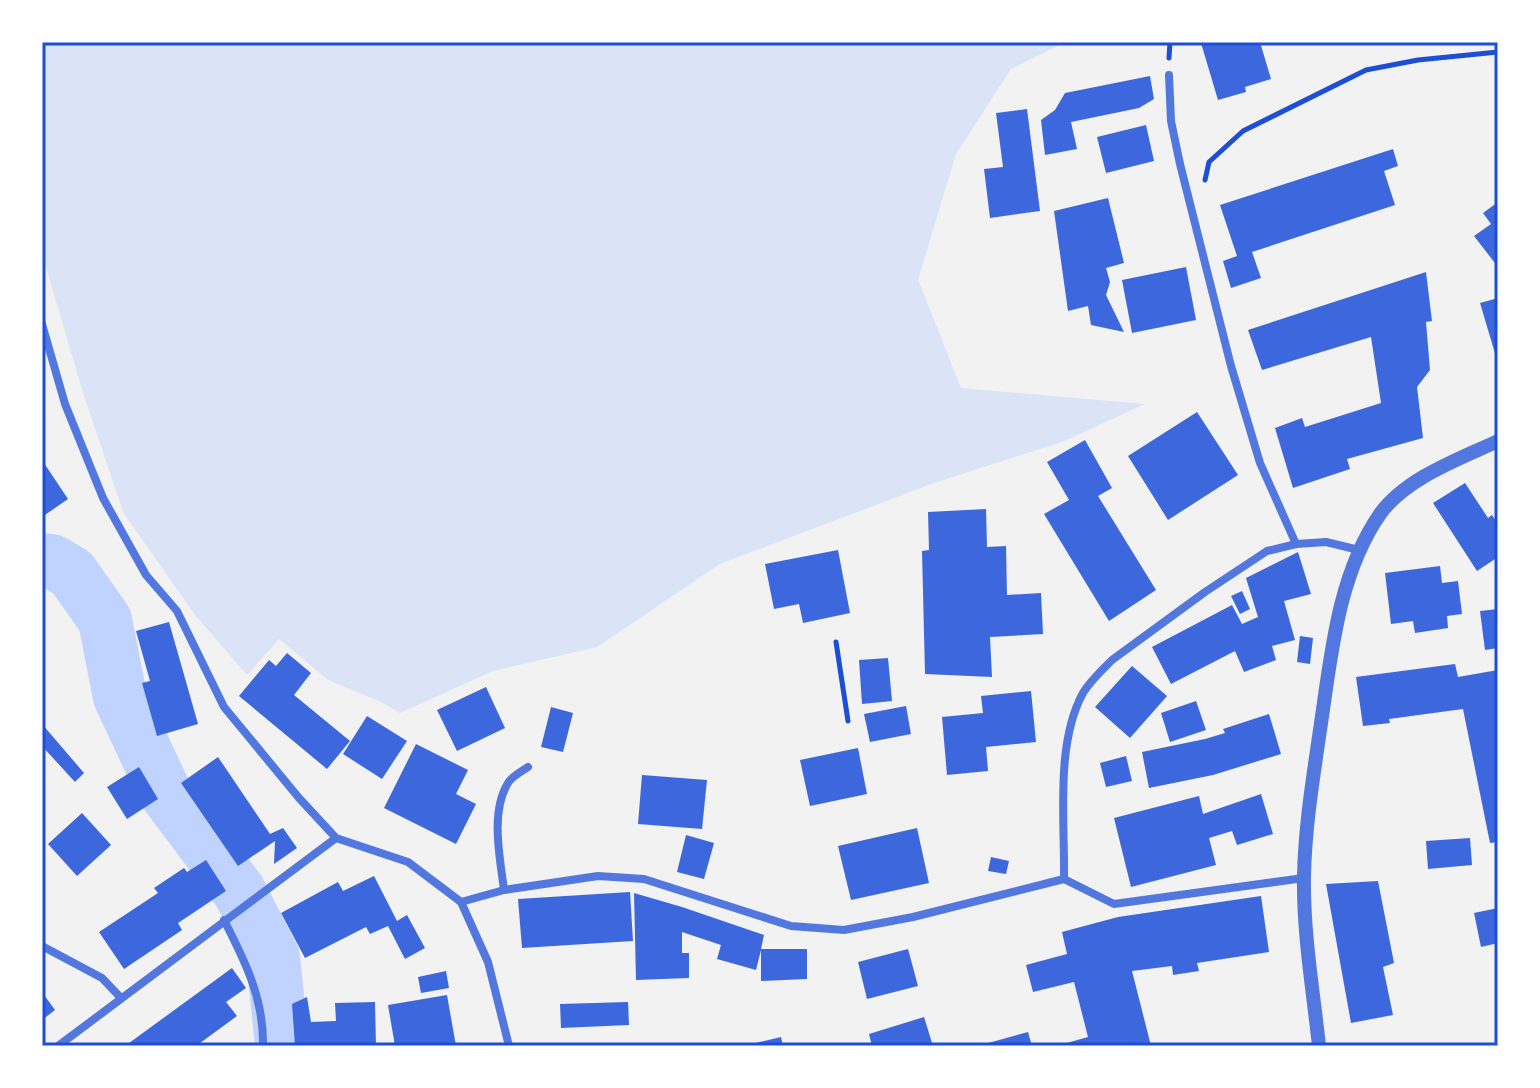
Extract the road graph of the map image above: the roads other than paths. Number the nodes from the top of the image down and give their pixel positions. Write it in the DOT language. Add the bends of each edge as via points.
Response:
graph roads {
  1 [pos="1169,75"];
  2 [pos="42,324"];
  3 [pos="1498,441"];
  4 [pos="1296,544"];
  5 [pos="1359,550"];
  6 [pos="528,767"];
  7 [pos="336,838"];
  8 [pos="1304,878"];
  9 [pos="1064,879"];
  10 [pos="504,890"];
  11 [pos="461,902"];
  12 [pos="228,918"];
  13 [pos="42,946"];
  14 [pos="121,998"];
  15 [pos="58,1046"];
  16 [pos="263,1046"];
  17 [pos="509,1046"];
  18 [pos="1319,1046"];
  1 -- 4 [label="street" via="1171,121 1231,366 1260,463"];
  2 -- 7 [label="street" via="65,404 103,498 146,575 177,611 224,707"];
  3 -- 5 [label="street" via="1401,492"];
  4 -- 5 [label="street" via="1326,542"];
  4 -- 9 [label="street" via="1267,551 1205,592 1112,660 1085,689 1072,719 1064,761"];
  5 -- 8 [label="street" via="1342,603 1328,681"];
  6 -- 10 [label="street" via="510,780 500,800"];
  7 -- 11 [label="street" via="408,862"];
  7 -- 12 [label="street"];
  8 -- 9 [label="street" via="1114,904"];
  8 -- 18 [label="street"];
  9 -- 10 [label="street" via="844,930 791,926 644,879 598,876"];
  10 -- 11 [label="street"];
  11 -- 17 [label="street" via="488,962"];
  12 -- 14 [label="street"];
  12 -- 16 [label="street" via="259,998"];
  13 -- 14 [label="street" via="102,978"];
  14 -- 15 [label="street"];
}
